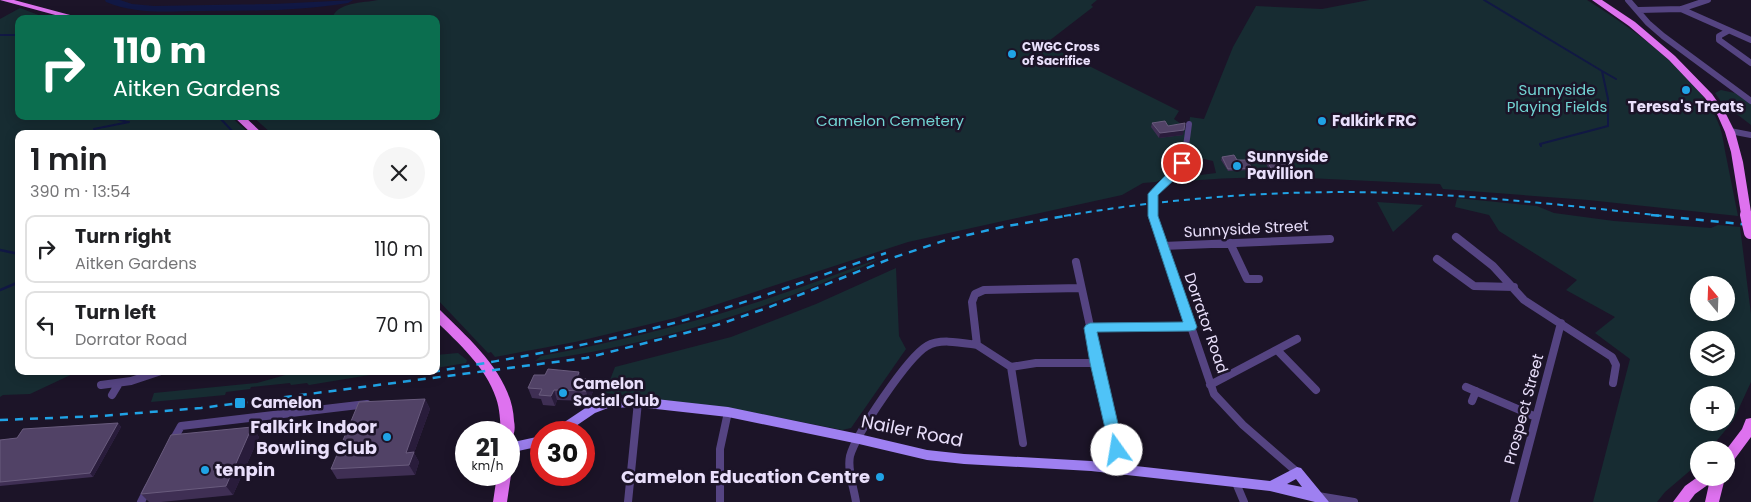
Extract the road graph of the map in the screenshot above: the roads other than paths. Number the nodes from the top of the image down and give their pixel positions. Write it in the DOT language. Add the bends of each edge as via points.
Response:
graph roads {
  1 [pos="4,0"];
  2 [pos="1596,0"];
  3 [pos="1628,0"];
  4 [pos="1708,0"];
  5 [pos="1681,9"];
  6 [pos="1639,10"];
  7 [pos="64,15"];
  8 [pos="1728,31"];
  9 [pos="1751,40"];
  10 [pos="1750,61"];
  11 [pos="1751,101"];
  12 [pos="242,120"];
  13 [pos="1189,124"];
  14 [pos="254,130"];
  15 [pos="1730,130"];
  16 [pos="1751,135"];
  17 [pos="1750,235"];
  18 [pos="1456,237"];
  19 [pos="1330,239"];
  20 [pos="1230,243"];
  21 [pos="1163,246"];
  22 [pos="1437,259"];
  23 [pos="1076,262"];
  24 [pos="1259,279"];
  25 [pos="1514,286"];
  26 [pos="1081,288"];
  27 [pos="440,316"];
  28 [pos="1561,323"];
  29 [pos="1190,327"];
  30 [pos="1090,328"];
  31 [pos="1297,339"];
  32 [pos="977,345"];
  33 [pos="1277,350"];
  34 [pos="1096,363"];
  35 [pos="1011,367"];
  36 [pos="151,375"];
  37 [pos="1613,383"];
  38 [pos="101,385"];
  39 [pos="118,385"];
  40 [pos="1210,385"];
  41 [pos="1466,387"];
  42 [pos="1316,390"];
  43 [pos="1476,391"];
  44 [pos="112,395"];
  45 [pos="1472,401"];
  46 [pos="379,402"];
  47 [pos="638,402"];
  48 [pos="728,412"];
  49 [pos="1536,417"];
  50 [pos="507,421"];
  51 [pos="574,421"];
  52 [pos="1751,423"];
  53 [pos="858,439"];
  54 [pos="1023,443"];
  55 [pos="169,447"];
  56 [pos="1735,448"];
  57 [pos="1117,450"];
  58 [pos="1297,472"];
  59 [pos="153,478"];
  60 [pos="1236,483"];
  61 [pos="502,486"];
  62 [pos="1270,486"];
  63 [pos="1696,486"];
  64 [pos="1716,486"];
  65 [pos="1321,499"];
  66 [pos="141,502"];
  67 [pos="500,502"];
  68 [pos="628,502"];
  69 [pos="720,502"];
  70 [pos="856,502"];
  71 [pos="1244,502"];
  72 [pos="1354,502"];
  73 [pos="1514,502"];
  74 [pos="1680,502"];
  75 [pos="1712,502"];
  1 -- 7 [label="main road"];
  2 -- 15 [label="main road" via="1616,12 1688,72 1717,106"];
  3 -- 6 [label="street"];
  4 -- 5 [label="street"];
  5 -- 6 [label="street"];
  5 -- 8 [label="street"];
  6 -- 11 [label="street" via="1650,25"];
  8 -- 9 [label="street"];
  8 -- 10 [label="street" via="1719,36 1719,40"];
  12 -- 14 [label="main road"];
  13 -- 21 [label="street, Dorrator Road" via="1186,155 1182,163 1153,194 1153,216"];
  15 -- 16 [label="street"];
  15 -- 17 [label="main road, bridge"];
  18 -- 25 [label="street" via="1492,264"];
  19 -- 20 [label="street, Sunnyside Street"];
  20 -- 21 [label="street, Sunnyside Street"];
  20 -- 24 [label="street" via="1247,279"];
  21 -- 29 [label="street, Dorrator Road"];
  22 -- 25 [label="street" via="1474,286"];
  23 -- 26 [label="street"];
  25 -- 28 [label="street" via="1524,300"];
  26 -- 30 [label="street"];
  26 -- 32 [label="street" via="984,290 975,294 972,302"];
  27 -- 50 [label="main road" via="489,371 506,408"];
  28 -- 37 [label="street" via="1612,357 1616,365"];
  28 -- 49 [label="street, Prospect Street"];
  29 -- 30 [label="street"];
  29 -- 40 [label="street, Dorrator Road"];
  30 -- 34 [label="street"];
  31 -- 33 [label="street"];
  32 -- 35 [label="street"];
  32 -- 53 [label="street" via="928,344 875,410"];
  33 -- 40 [label="street"];
  33 -- 42 [label="street"];
  34 -- 35 [label="street" via="1036,363"];
  34 -- 57 [label="street"];
  35 -- 54 [label="street"];
  36 -- 39 [label="street"];
  38 -- 39 [label="street"];
  39 -- 44 [label="street"];
  40 -- 58 [label="street, Dorrator Road" via="1231,414"];
  41 -- 43 [label="street"];
  43 -- 45 [label="street"];
  43 -- 49 [label="street"];
  46 -- 55 [label="street" via="181,426"];
  47 -- 48 [label="street, Nailer Road"];
  47 -- 51 [label="street, Nailer Road" via="607,403"];
  47 -- 68 [label="street"];
  48 -- 53 [label="street, Nailer Road"];
  48 -- 69 [label="street" via="720,449"];
  49 -- 73 [label="street, Prospect Street"];
  52 -- 56 [label="main road"];
  53 -- 60 [label="street, Nailer Road" via="964,460 1091,466"];
  53 -- 70 [label="street" via="850,457"];
  58 -- 62 [label="street"];
  58 -- 65 [label="street, Dorrator Road"];
  59 -- 66 [label="street"];
  60 -- 62 [label="street, Nailer Road"];
  60 -- 71 [label="street"];
  61 -- 67 [label="main road"];
  62 -- 65 [label="street, Nailer Road"];
  63 -- 74 [label="main road"];
  64 -- 75 [label="main road"];
  65 -- 72 [label="street"];
}
